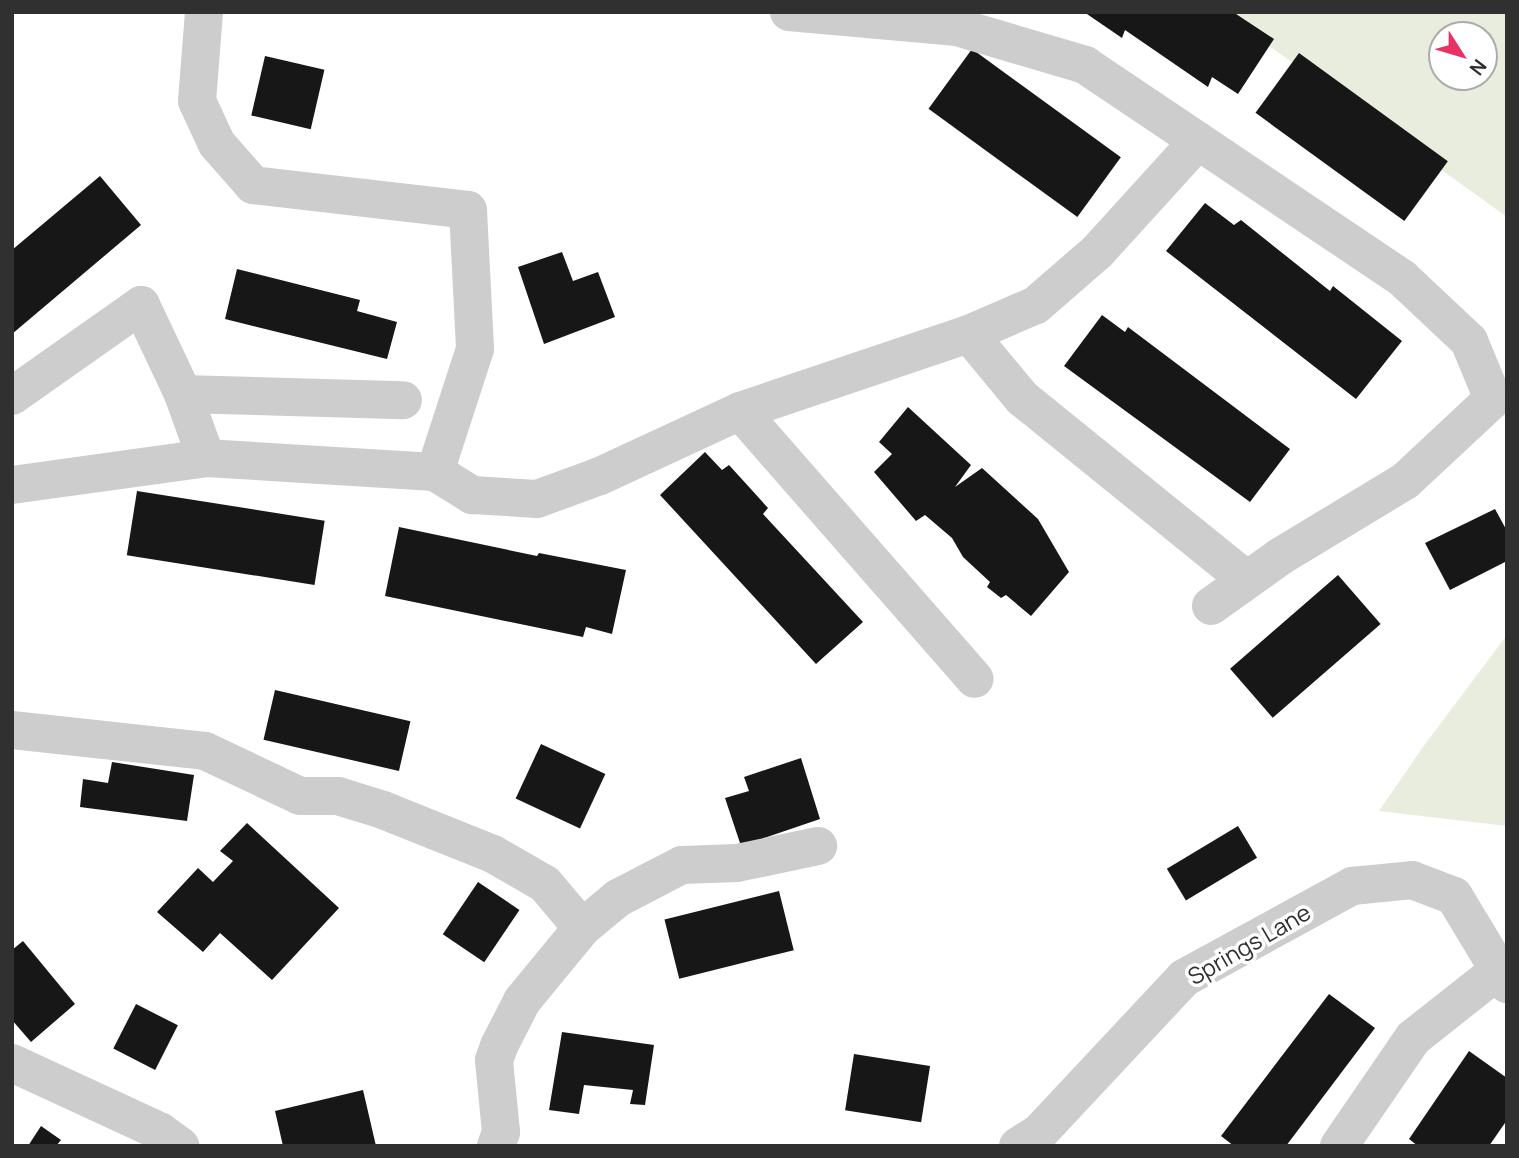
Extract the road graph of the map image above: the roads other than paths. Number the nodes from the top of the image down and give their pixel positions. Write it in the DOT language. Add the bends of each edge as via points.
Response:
graph roads {
  1 [pos="204,12"];
  2 [pos="789,12"];
  3 [pos="1198,141"];
  4 [pos="970,334"];
  5 [pos="183,394"];
  6 [pos="12,396"];
  7 [pos="403,400"];
  8 [pos="740,411"];
  9 [pos="206,458"];
  10 [pos="435,472"];
  11 [pos="12,485"];
  12 [pos="1247,580"];
  13 [pos="1211,606"];
  14 [pos="975,679"];
  15 [pos="12,730"];
  16 [pos="818,846"];
  17 [pos="582,928"];
  18 [pos="1503,977"];
  19 [pos="12,1063"];
  20 [pos="180,1146"];
  21 [pos="496,1146"];
  22 [pos="1018,1146"];
  23 [pos="1339,1146"];
  1 -- 10 [label="street" via="197,101 217,144 253,185 468,211 475,349"];
  2 -- 3 [label="street" via="957,27 1085,65"];
  3 -- 4 [label="street" via="1097,252 1036,304"];
  3 -- 12 [label="street" via="1402,278 1469,341 1493,399 1405,481"];
  4 -- 8 [label="street"];
  4 -- 12 [label="street" via="1022,398"];
  5 -- 6 [label="street" via="141,305"];
  5 -- 7 [label="street"];
  5 -- 9 [label="street"];
  8 -- 10 [label="street" via="600,476 537,499 472,495"];
  8 -- 14 [label="street"];
  9 -- 10 [label="street"];
  9 -- 11 [label="street"];
  12 -- 13 [label="street"];
  15 -- 17 [label="street" via="205,751 300,796 338,796 383,810 492,854 534,878"];
  16 -- 17 [label="street" via="737,863 682,865 618,898"];
  17 -- 21 [label="street" via="522,1001 499,1046 494,1060 501,1132"];
  18 -- 22 [label="street, Springs Lane" via="1454,896 1412,880 1352,886 1184,978 1039,1133"];
  18 -- 23 [label="street, Springs Lane" via="1413,1038"];
  19 -- 20 [label="street" via="161,1132"];
}
